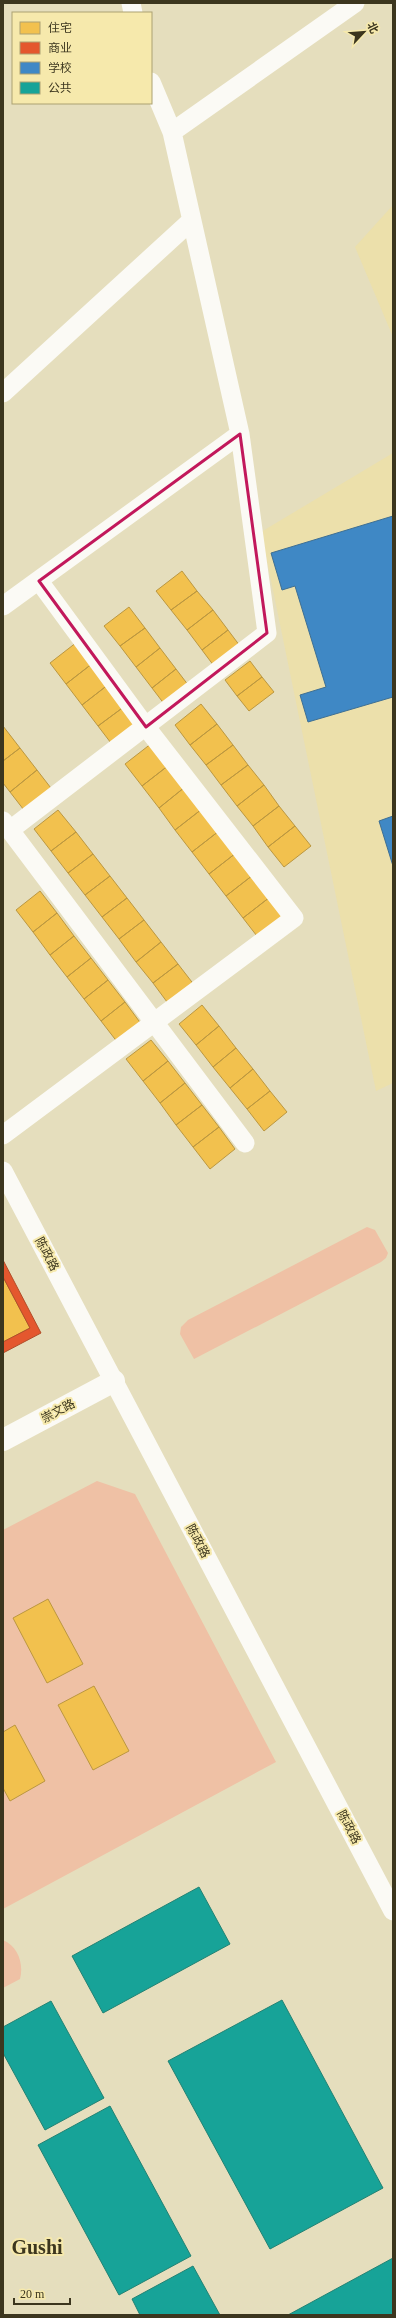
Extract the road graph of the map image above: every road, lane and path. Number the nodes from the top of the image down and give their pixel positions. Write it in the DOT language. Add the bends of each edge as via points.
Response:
graph roads {
  1 [pos="356,3"];
  2 [pos="152,84"];
  3 [pos="172,132"];
  4 [pos="192,220"];
  5 [pos="3,393"];
  6 [pos="240,434"];
  7 [pos="39,581"];
  8 [pos="3,606"];
  9 [pos="146,726"];
  10 [pos="6,825"];
  11 [pos="154,1022"];
  12 [pos="3,1135"];
  13 [pos="245,1143"];
  14 [pos="3,1171"];
  15 [pos="114,1381"];
  16 [pos="3,1440"];
  17 [pos="393,1911"];
  1 -- 3 [label="street"];
  2 -- 3 [label="street"];
  3 -- 4 [label="street"];
  4 -- 5 [label="street"];
  4 -- 6 [label="street"];
  6 -- 7 [label="street"];
  6 -- 9 [label="street" via="267,633"];
  7 -- 8 [label="street"];
  7 -- 9 [label="street"];
  9 -- 10 [label="street"];
  9 -- 11 [label="street" via="294,918"];
  10 -- 11 [label="street"];
  11 -- 12 [label="street"];
  11 -- 13 [label="street"];
  14 -- 15 [label="street, 陈政路"];
  15 -- 16 [label="main road, 崇文路"];
  15 -- 17 [label="street, 陈政路"];
}
